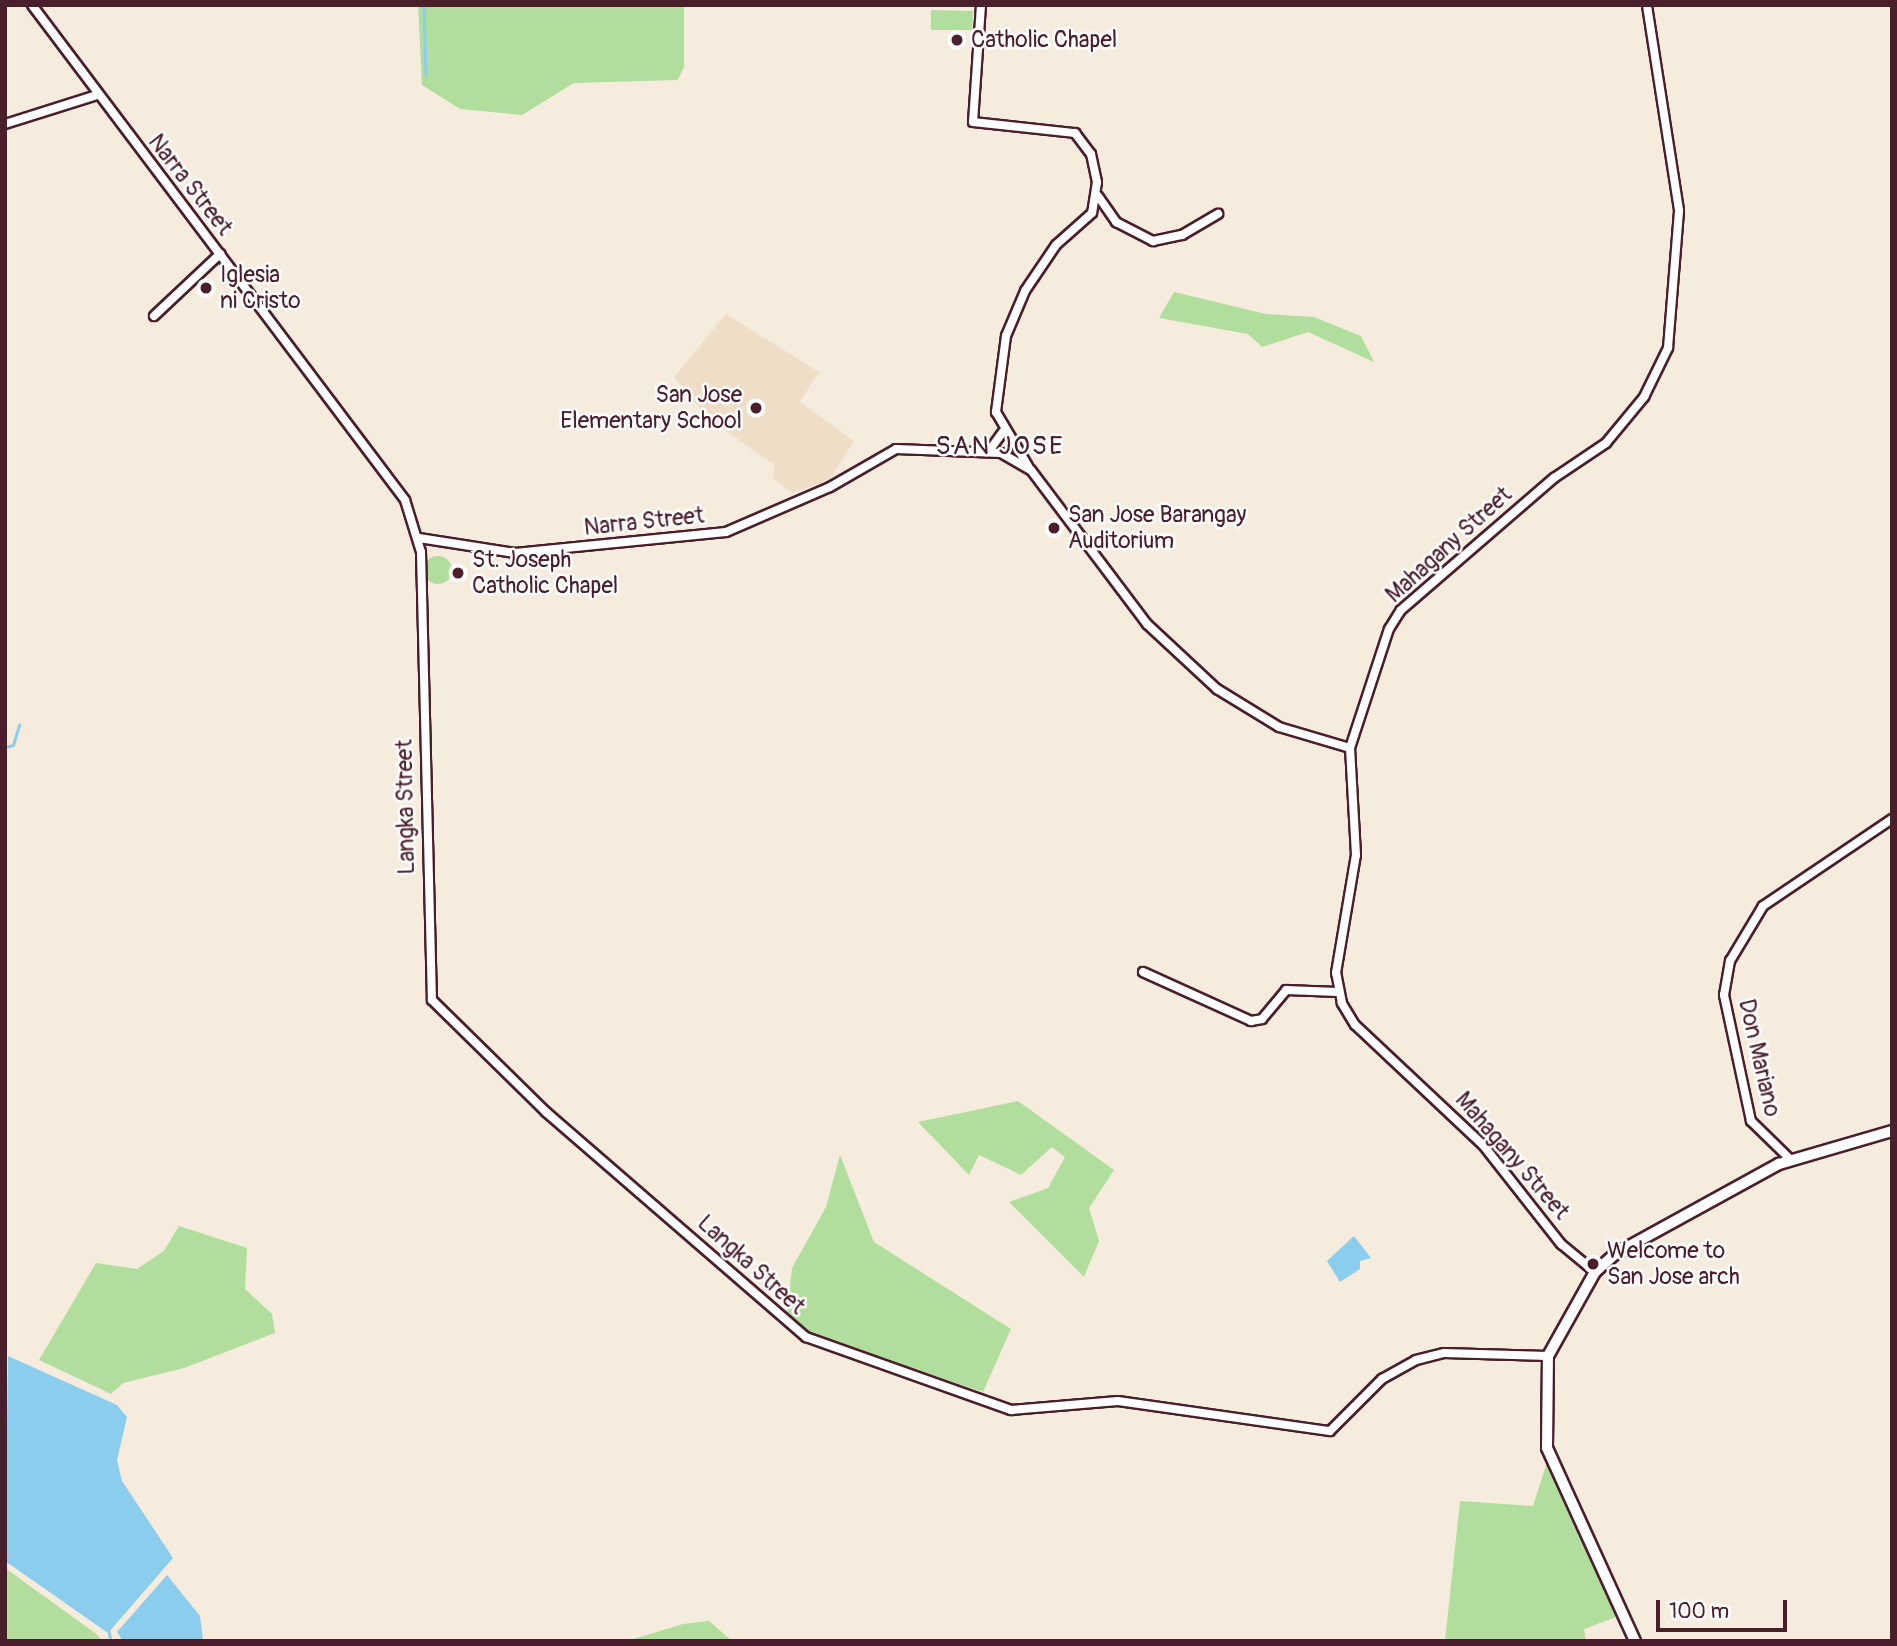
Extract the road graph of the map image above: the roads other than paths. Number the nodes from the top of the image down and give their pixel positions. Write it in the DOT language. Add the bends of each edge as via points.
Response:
graph roads {
  1 [pos="32,5"];
  2 [pos="981,5"];
  3 [pos="1647,5"];
  4 [pos="97,95"];
  5 [pos="5,124"];
  6 [pos="1097,194"];
  7 [pos="1219,214"];
  8 [pos="220,254"];
  9 [pos="154,316"];
  10 [pos="1003,432"];
  11 [pos="989,451"];
  12 [pos="1031,470"];
  13 [pos="419,538"];
  14 [pos="1350,748"];
  15 [pos="1892,819"];
  16 [pos="1143,972"];
  17 [pos="1338,992"];
  18 [pos="1892,1131"];
  19 [pos="1790,1160"];
  20 [pos="1595,1272"];
  21 [pos="1548,1356"];
  22 [pos="1635,1641"];
  1 -- 4 [label="street, Narra Street"];
  2 -- 6 [label="street" via="973,122 1080,135 1091,154"];
  3 -- 14 [label="street, Mahagany Street" via="1679,210 1668,348 1660,371 1606,443 1554,478 1401,610 1380,649"];
  4 -- 5 [label="street"];
  4 -- 8 [label="street, Narra Street"];
  6 -- 7 [label="street" via="1116,222 1153,241 1182,235"];
  6 -- 10 [label="street" via="1087,221 1056,245 1011,322 996,388"];
  8 -- 9 [label="street"];
  8 -- 13 [label="street, Narra Street" via="376,454"];
  10 -- 11 [label="street"];
  10 -- 12 [label="street"];
  11 -- 12 [label="street, Narra Street"];
  11 -- 13 [label="street, Narra Street" via="896,449 830,487 726,532 515,553"];
  12 -- 14 [label="street, Narra Street" via="1128,601 1189,667 1252,714"];
  13 -- 21 [label="street, Langka Street" via="434,1004 779,1320 841,1353 1011,1410 1107,1400 1330,1432 1382,1379 1416,1360 1444,1353"];
  14 -- 17 [label="street, Mahagany Street" via="1356,855"];
  15 -- 19 [label="street, Don Mariano" via="1763,906 1730,961 1724,995 1751,1121"];
  16 -- 17 [label="street" via="1251,1021 1262,1019 1286,990"];
  17 -- 20 [label="street, Mahagany Street" via="1373,1045 1483,1144 1561,1244"];
  18 -- 19 [label="street"];
  19 -- 20 [label="street" via="1615,1254"];
  20 -- 21 [label="street"];
  21 -- 22 [label="street" via="1548,1448"];
}
